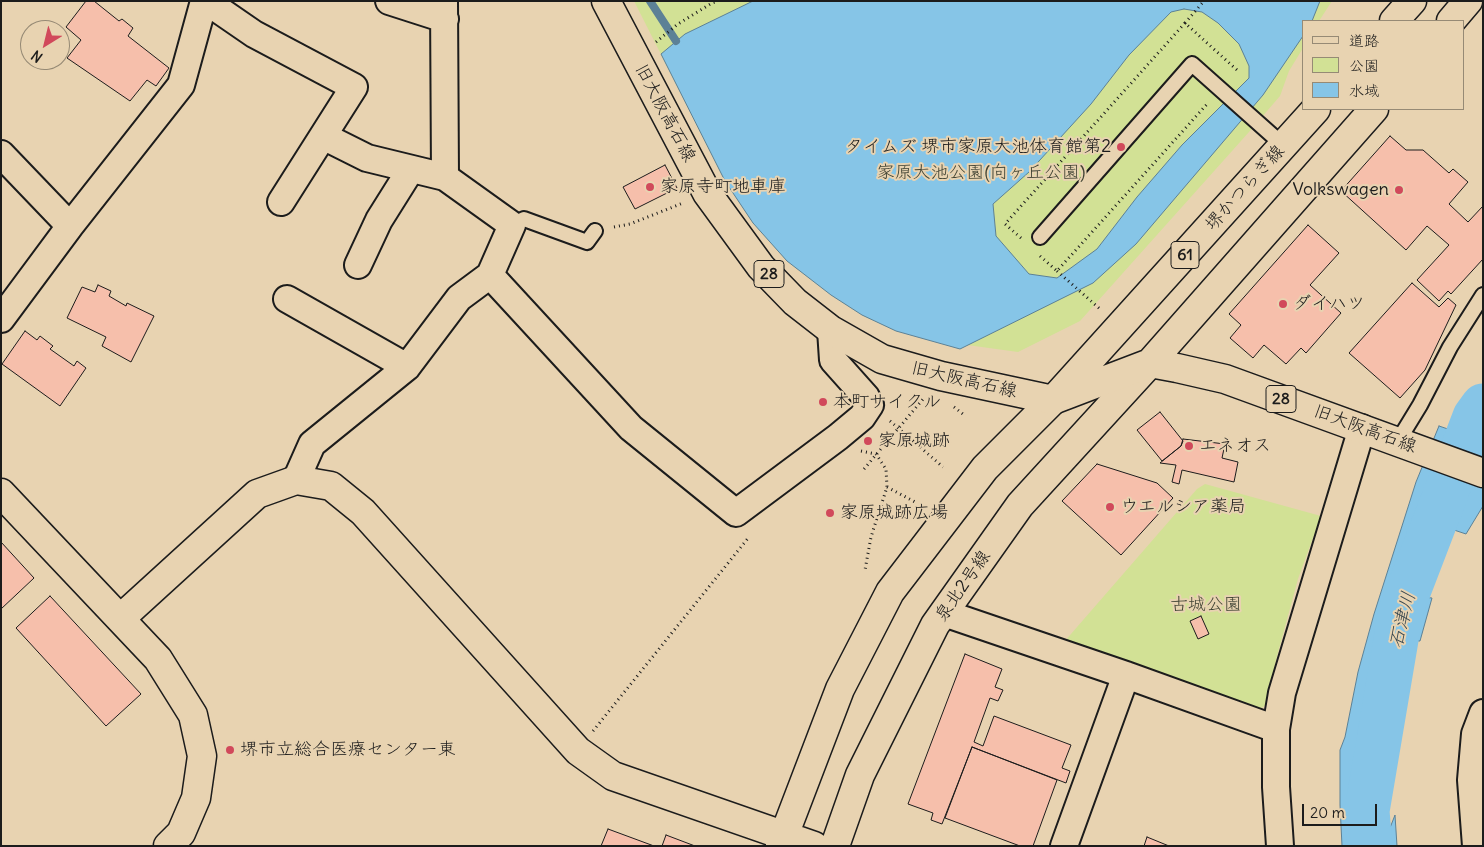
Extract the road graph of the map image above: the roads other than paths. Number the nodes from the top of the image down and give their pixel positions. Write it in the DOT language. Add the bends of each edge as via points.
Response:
graph roads {
  1 [pos="205,1"];
  2 [pos="389,1"];
  3 [pos="606,1"];
  4 [pos="1412,1"];
  5 [pos="1468,1"];
  6 [pos="445,10"];
  7 [pos="1395,20"];
  8 [pos="1452,20"];
  9 [pos="1315,110"];
  10 [pos="1373,110"];
  11 [pos="323,136"];
  12 [pos="1284,145"];
  13 [pos="1,154"];
  14 [pos="411,169"];
  15 [pos="445,177"];
  16 [pos="281,202"];
  17 [pos="512,225"];
  18 [pos="70,226"];
  19 [pos="595,231"];
  20 [pos="1040,236"];
  21 [pos="358,265"];
  22 [pos="490,275"];
  23 [pos="1483,295"];
  24 [pos="287,299"];
  25 [pos="1,319"];
  26 [pos="831,330"];
  27 [pos="1150,363"];
  28 [pos="407,367"];
  29 [pos="1053,400"];
  30 [pos="1362,428"];
  31 [pos="1404,444"];
  32 [pos="1483,473"];
  33 [pos="296,480"];
  34 [pos="1,493"];
  35 [pos="944,613"];
  36 [pos="121,618"];
  37 [pos="1126,675"];
  38 [pos="1483,713"];
  39 [pos="1276,729"];
  40 [pos="1477,783"];
  41 [pos="782,840"];
  42 [pos="168,846"];
  43 [pos="814,846"];
  44 [pos="835,846"];
  45 [pos="1064,846"];
  46 [pos="1280,846"];
  47 [pos="1476,846"];
  1 -- 11 [label="street" via="254,34 354,87"];
  1 -- 18 [label="street" via="181,85"];
  2 -- 6 [label="street"];
  3 -- 26 [label="street, 旧大阪高石線 / 28" via="707,193 761,267 795,302"];
  4 -- 7 [label="street"];
  5 -- 8 [label="street"];
  6 -- 15 [label="street"];
  9 -- 12 [label="street, 堺かつらぎ線 / 61"];
  10 -- 27 [label="street, 61"];
  11 -- 14 [label="street" via="367,158"];
  11 -- 16 [label="street"];
  12 -- 20 [label="lane" via="1192,64"];
  12 -- 29 [label="street, 堺かつらぎ線 / 61"];
  13 -- 18 [label="street"];
  14 -- 15 [label="street"];
  14 -- 21 [label="street" via="379,220"];
  15 -- 17 [label="street"];
  17 -- 19 [label="lane" via="524,218 587,242"];
  17 -- 22 [label="street"];
  18 -- 25 [label="street"];
  22 -- 26 [label="street" via="631,428 736,513 838,437 862,417 870,405 833,360"];
  22 -- 28 [label="street" via="460,298"];
  23 -- 31 [label="lane" via="1450,347"];
  24 -- 28 [label="street"];
  26 -- 29 [label="street, 旧大阪高石線 / 28" via="882,359 940,376"];
  27 -- 29 [label="street"];
  27 -- 30 [label="street, 旧大阪高石線 / 28" via="1226,379"];
  27 -- 35 [label="street, 泉北2号線" via="1020,505"];
  28 -- 33 [label="street" via="312,444"];
  29 -- 41 [label="street" via="985,468 890,592 840,689"];
  30 -- 31 [label="street, 旧大阪高石線 / 28"];
  30 -- 39 [label="street" via="1282,693"];
  31 -- 32 [label="street, 旧大阪高石線 / 28"];
  33 -- 36 [label="street" via="257,494"];
  33 -- 41 [label="street" via="331,486 363,512 578,751 613,776"];
  34 -- 36 [label="street"];
  35 -- 37 [label="street"];
  35 -- 44 [label="street, 泉北2号線" via="860,775"];
  36 -- 42 [label="street" via="158,658 193,715 202,756 196,798 181,833"];
  37 -- 39 [label="street"];
  37 -- 45 [label="street"];
  38 -- 40 [label="street" via="1475,734"];
  39 -- 46 [label="street"];
  40 -- 47 [label="street"];
  41 -- 43 [label="street"];
}
